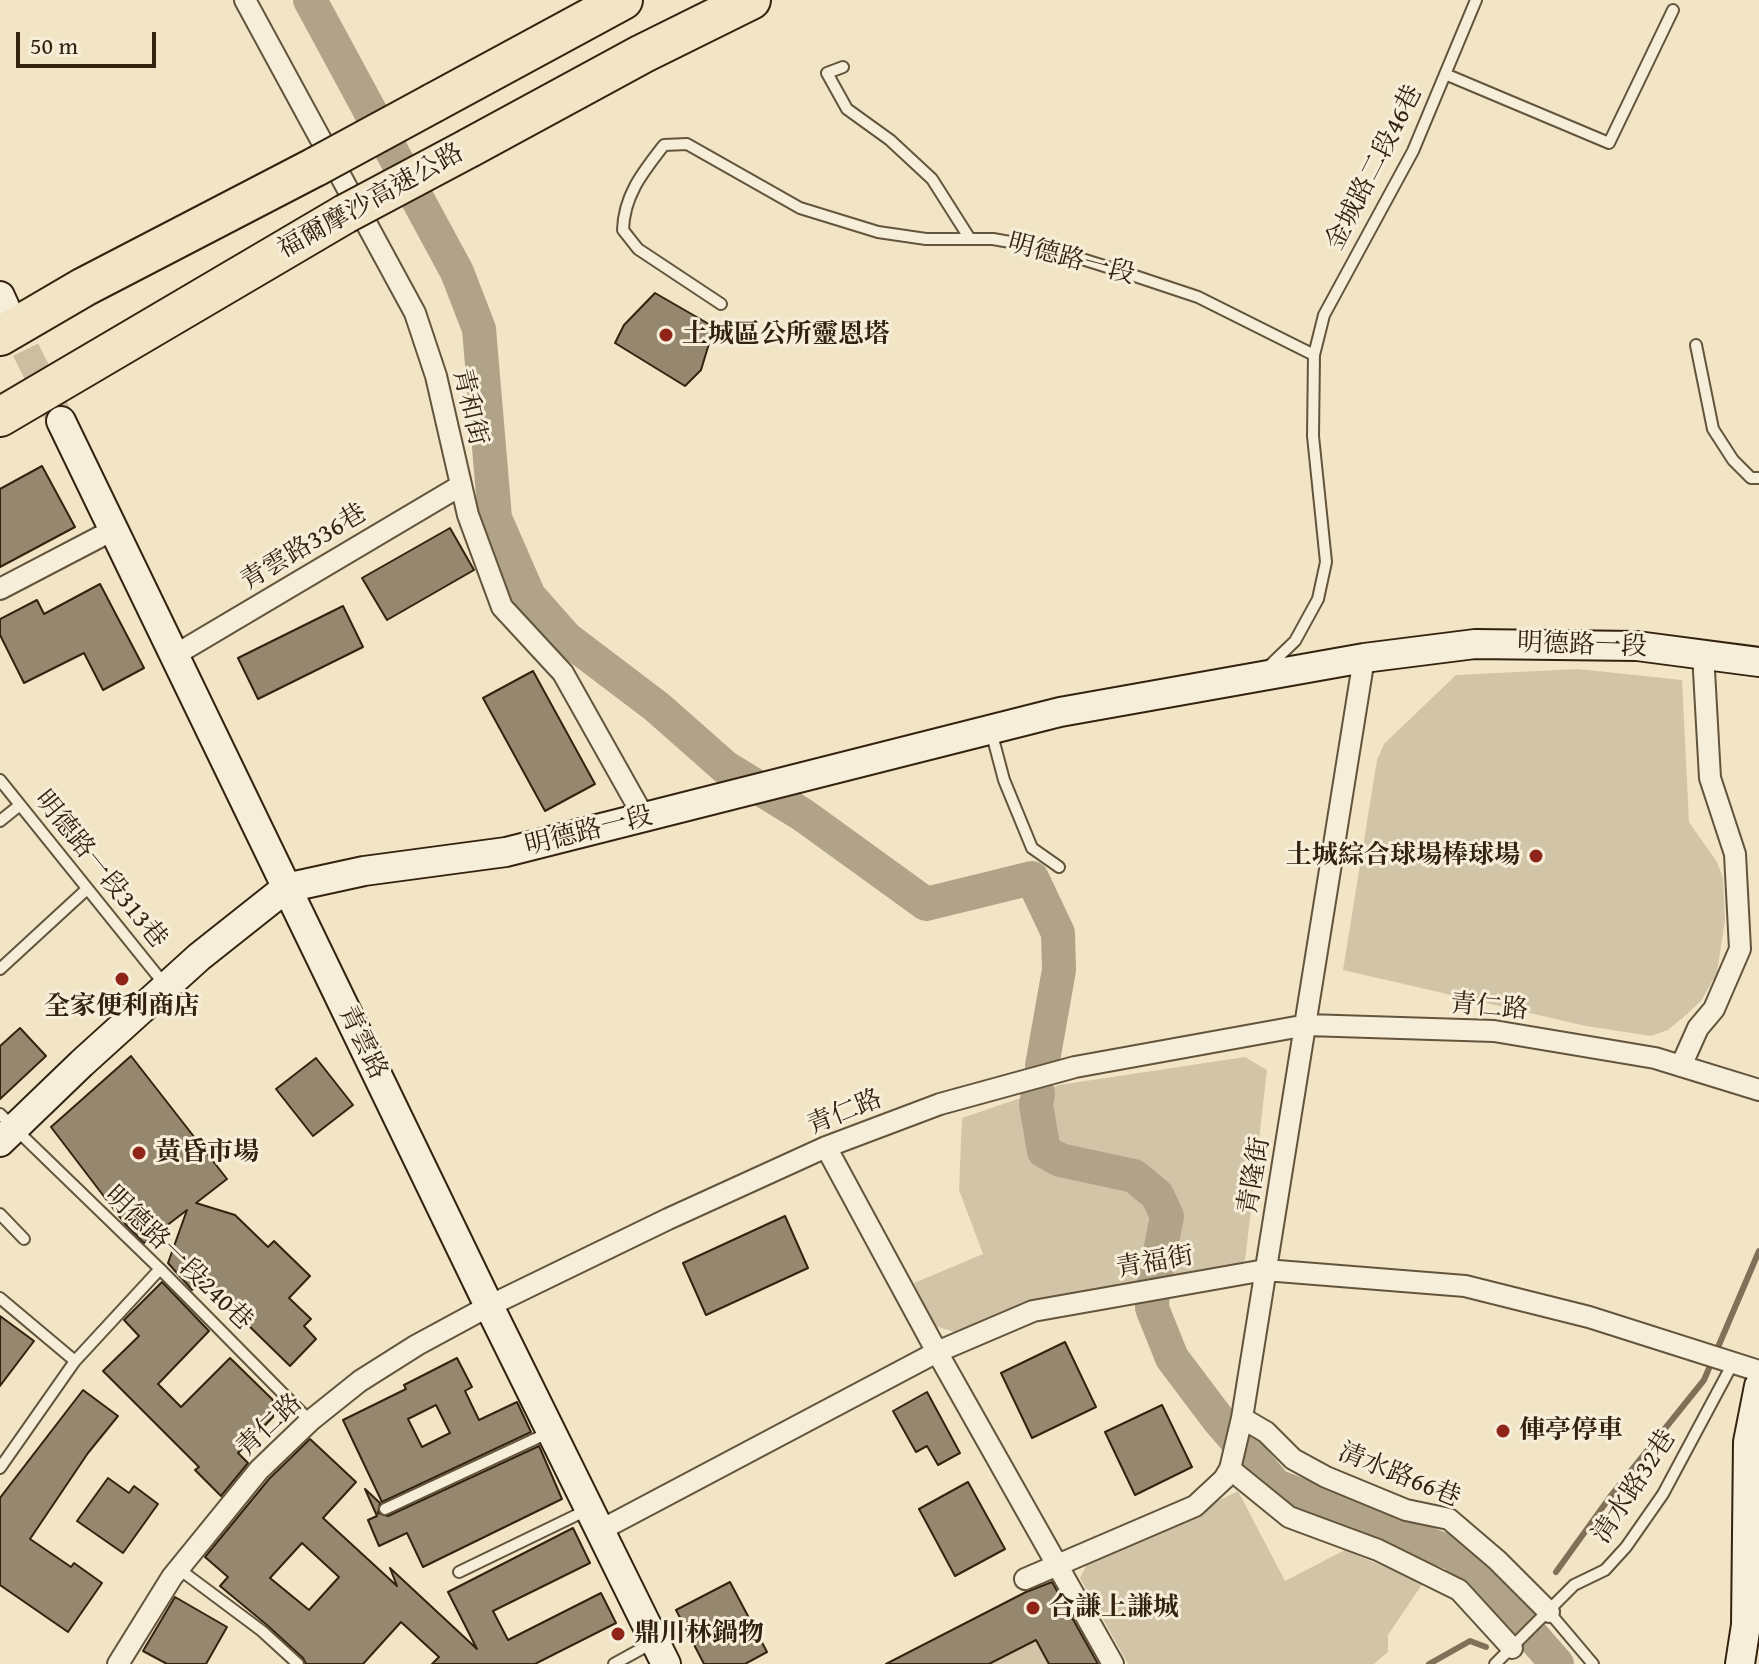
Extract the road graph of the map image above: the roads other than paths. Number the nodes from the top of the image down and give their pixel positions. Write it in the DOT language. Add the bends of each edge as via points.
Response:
graph roads {
  1 [pos="245,0"];
  2 [pos="623,0"];
  3 [pos="751,0"];
  4 [pos="1476,0"];
  5 [pos="1673,10"];
  6 [pos="843,67"];
  7 [pos="1445,74"];
  8 [pos="970,239"];
  9 [pos="721,304"];
  10 [pos="2,313"];
  11 [pos="1696,345"];
  12 [pos="1314,355"];
  13 [pos="0,417"];
  14 [pos="61,421"];
  15 [pos="1759,478"];
  16 [pos="460,486"];
  17 [pos="113,530"];
  18 [pos="0,589"];
  19 [pos="1703,653"];
  20 [pos="175,655"];
  21 [pos="1364,658"];
  22 [pos="1759,662"];
  23 [pos="1261,674"];
  24 [pos="990,729"];
  25 [pos="0,780"];
  26 [pos="20,805"];
  27 [pos="645,819"];
  28 [pos="0,821"];
  29 [pos="1059,867"];
  30 [pos="286,888"];
  31 [pos="87,889"];
  32 [pos="0,969"];
  33 [pos="166,987"];
  34 [pos="1307,1025"];
  35 [pos="1681,1066"];
  36 [pos="1759,1090"];
  37 [pos="4,1129"];
  38 [pos="826,1147"];
  39 [pos="0,1214"];
  40 [pos="24,1239"];
  41 [pos="160,1269"];
  42 [pos="1265,1270"];
  43 [pos="0,1298"];
  44 [pos="489,1306"];
  45 [pos="937,1352"];
  46 [pos="75,1361"];
  47 [pos="1733,1363"];
  48 [pos="1759,1371"];
  49 [pos="1759,1386"];
  50 [pos="1242,1419"];
  51 [pos="310,1421"];
  52 [pos="551,1432"];
  53 [pos="0,1468"];
  54 [pos="1230,1469"];
  55 [pos="385,1509"];
  56 [pos="594,1520"];
  57 [pos="1056,1565"];
  58 [pos="179,1569"];
  59 [pos="459,1572"];
  60 [pos="1025,1579"];
  61 [pos="1753,1582"];
  62 [pos="1549,1612"];
  63 [pos="1512,1648"];
  64 [pos="660,1653"];
  65 [pos="118,1664"];
  66 [pos="298,1664"];
  67 [pos="614,1664"];
  68 [pos="1113,1664"];
  69 [pos="1495,1664"];
  70 [pos="1593,1664"];
  71 [pos="1740,1664"];
  1 -- 16 [label="street, 青和街" via="415,313 436,376"];
  2 -- 10 [label="highway, bridge" via="84,287"];
  3 -- 13 [label="highway, 福爾摩沙高速公路, bridge" via="345,214"];
  4 -- 7 [label="lane, 金城路二段46巷"];
  5 -- 7 [label="lane" via="1609,143"];
  6 -- 8 [label="lane" via="827,73 847,109 932,179"];
  7 -- 12 [label="lane, 金城路二段46巷" via="1413,151 1324,315"];
  8 -- 9 [label="lane, 明德路一段" via="878,232 800,208 687,144 664,145 624,208 623,230 638,249"];
  8 -- 12 [label="lane, 明德路一段" via="1050,249 1198,297"];
  11 -- 15 [label="lane" via="1713,429 1733,460 1751,478"];
  12 -- 23 [label="lane" via="1313,436 1326,562 1318,599 1295,641"];
  14 -- 17 [label="street, 青雲路"];
  16 -- 20 [label="street, 青雲路336巷"];
  16 -- 27 [label="street, 青和街" via="502,607 563,673"];
  17 -- 18 [label="street"];
  17 -- 20 [label="street, 青雲路"];
  19 -- 21 [label="street, 明德路一段" via="1637,646 1475,644"];
  19 -- 22 [label="street, 明德路一段"];
  19 -- 35 [label="street" via="1710,778 1735,854 1740,949"];
  20 -- 30 [label="street, 青雲路"];
  21 -- 23 [label="street, 明德路一段"];
  21 -- 34 [label="street, 青隆街"];
  23 -- 24 [label="street, 明德路一段"];
  24 -- 27 [label="street, 明德路一段"];
  24 -- 29 [label="lane" via="1032,848"];
  25 -- 26 [label="lane, 明德路一段313巷"];
  26 -- 28 [label="lane"];
  26 -- 31 [label="lane, 明德路一段313巷"];
  27 -- 30 [label="street, 明德路一段" via="506,852 364,871"];
  30 -- 33 [label="street, 明德路一段"];
  30 -- 44 [label="street, 青雲路"];
  31 -- 32 [label="lane"];
  31 -- 33 [label="lane, 明德路一段313巷"];
  33 -- 37 [label="street, 明德路一段"];
  34 -- 35 [label="street, 青仁路" via="1494,1031"];
  34 -- 38 [label="street, 青仁路" via="1075,1067 940,1104"];
  34 -- 42 [label="street, 青隆街"];
  35 -- 36 [label="street, 青仁路"];
  37 -- 41 [label="lane, 明德路一段240巷"];
  38 -- 44 [label="street, 青仁路"];
  38 -- 45 [label="street"];
  39 -- 40 [label="lane"];
  41 -- 46 [label="lane"];
  41 -- 51 [label="lane, 明德路一段240巷"];
  42 -- 45 [label="street, 青福街" via="1033,1311"];
  42 -- 47 [label="street, 青福街" via="1465,1286 1589,1317"];
  42 -- 50 [label="street, 青隆街"];
  43 -- 46 [label="lane"];
  44 -- 51 [label="street, 青仁路" via="360,1381"];
  44 -- 52 [label="street, 青雲路"];
  45 -- 56 [label="street, 青福街"];
  45 -- 57 [label="street"];
  46 -- 53 [label="lane"];
  47 -- 48 [label="street, 青福街"];
  47 -- 62 [label="lane, 清水路32巷" via="1663,1494 1626,1547 1605,1570 1574,1585"];
  49 -- 61 [label="street" via="1748,1442"];
  50 -- 54 [label="street, 青隆街"];
  50 -- 62 [label="street, 清水路66巷" via="1326,1477 1406,1510 1449,1519"];
  51 -- 58 [label="street, 青仁路" via="259,1470"];
  52 -- 55 [label="lane"];
  52 -- 56 [label="street, 青雲路"];
  54 -- 57 [label="street, 青隆街" via="1195,1506"];
  54 -- 63 [label="street" via="1289,1517 1378,1550 1459,1590"];
  56 -- 59 [label="lane"];
  56 -- 64 [label="street, 青雲路"];
  57 -- 60 [label="street, 青隆街"];
  57 -- 68 [label="street"];
  58 -- 65 [label="street, 青仁路"];
  58 -- 66 [label="lane"];
  61 -- 71 [label="street"];
  62 -- 63 [label="lane, 清水路32巷"];
  62 -- 70 [label="lane, 清水路66巷"];
  63 -- 69 [label="lane"];
  64 -- 67 [label="lane"];
}
